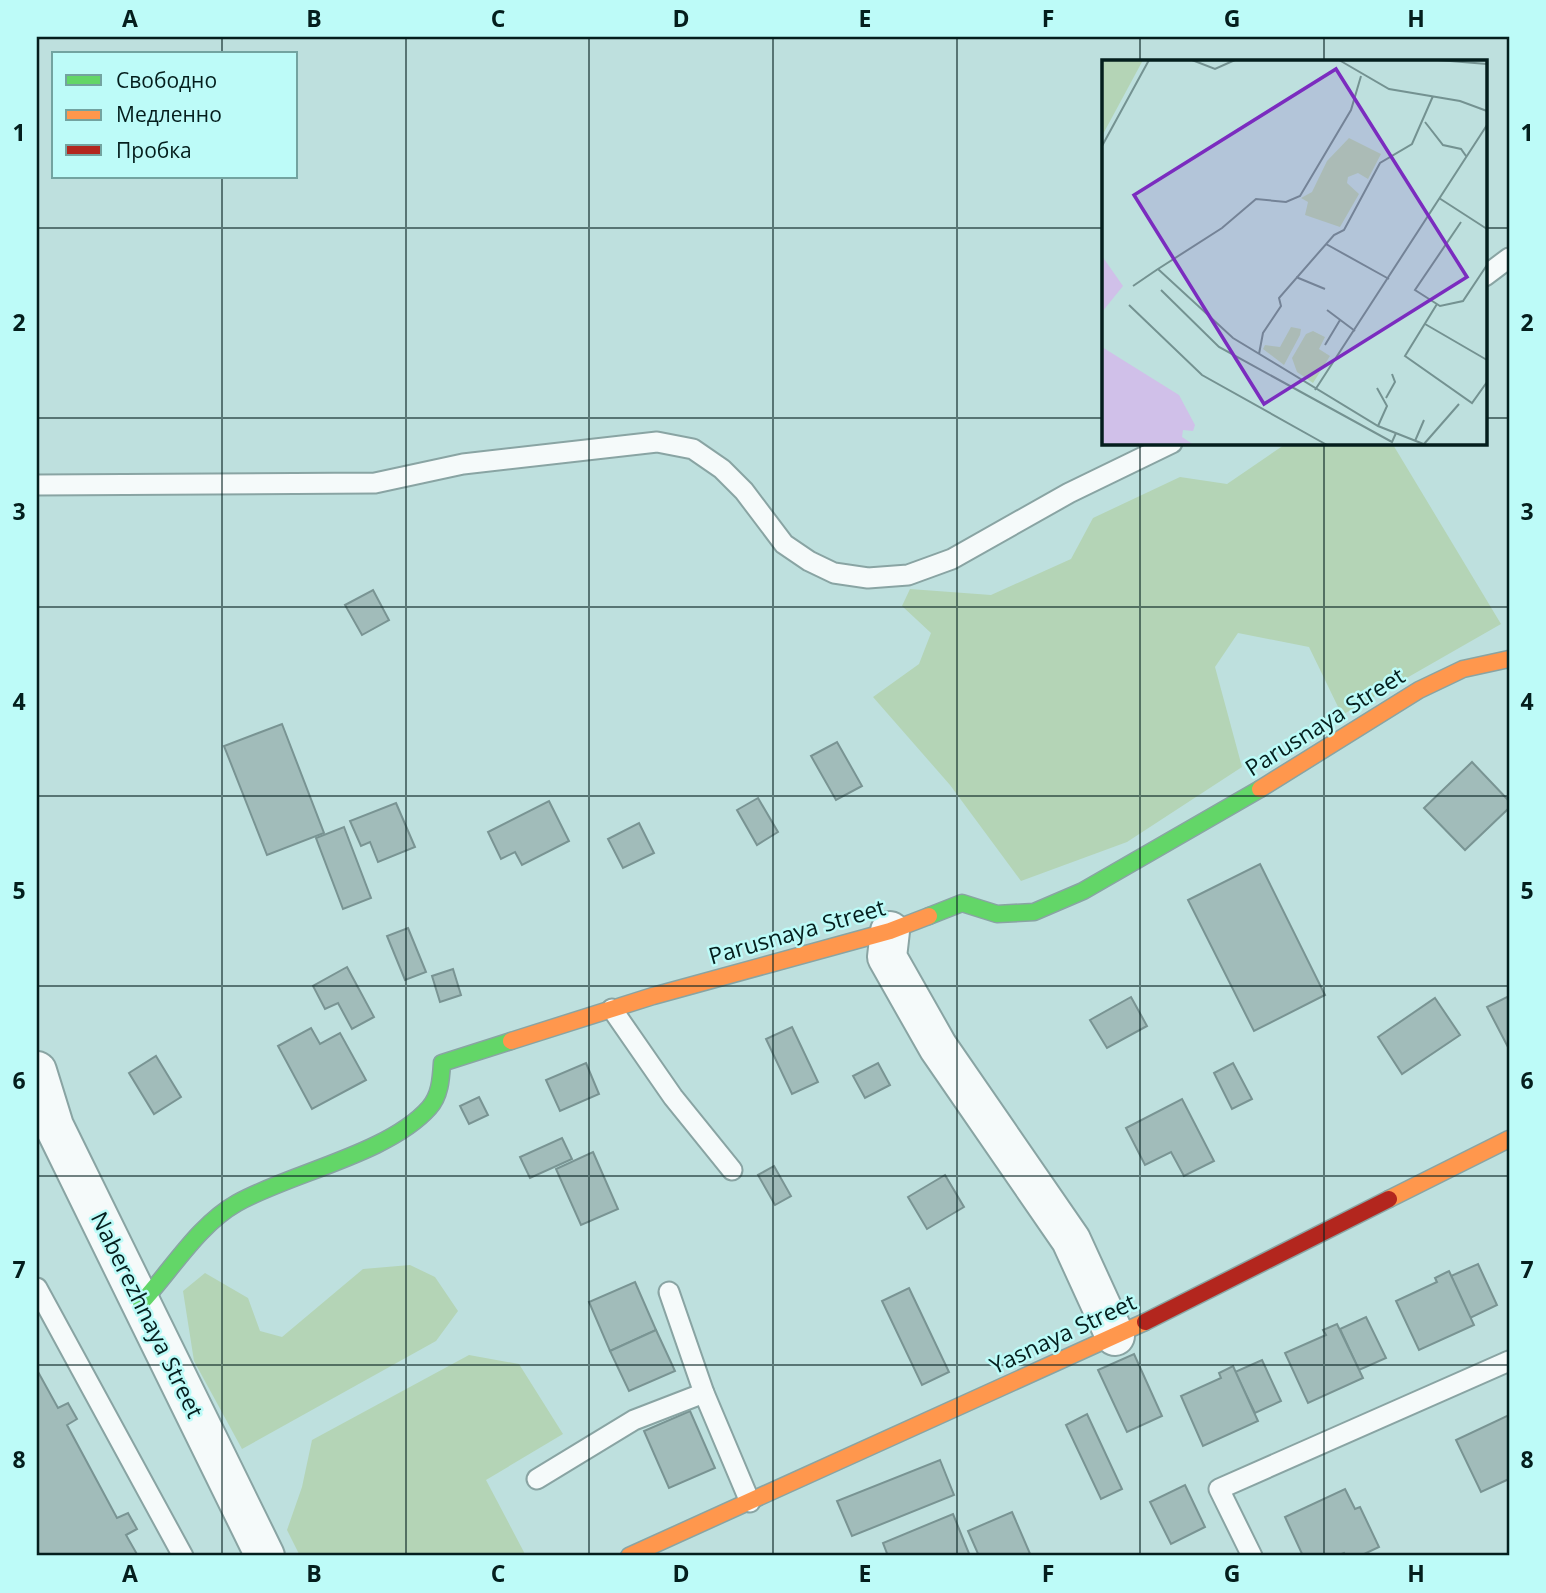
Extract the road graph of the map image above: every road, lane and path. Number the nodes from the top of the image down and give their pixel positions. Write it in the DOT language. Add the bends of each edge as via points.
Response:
graph roads {
  1 [pos="1509,258"];
  2 [pos="1486,275"];
  3 [pos="1170,444"];
  4 [pos="37,485"];
  5 [pos="1509,659"];
  6 [pos="890,930"];
  7 [pos="611,1009"];
  8 [pos="37,1071"];
  9 [pos="1509,1139"];
  10 [pos="732,1170"];
  11 [pos="37,1288"];
  12 [pos="669,1292"];
  13 [pos="141,1303"];
  14 [pos="1115,1336"];
  15 [pos="1509,1361"];
  16 [pos="704,1393"];
  17 [pos="537,1479"];
  18 [pos="750,1502"];
  19 [pos="183,1556"];
  20 [pos="265,1556"];
  21 [pos="629,1556"];
  22 [pos="1252,1556"];
  1 -- 2 [label="lane"];
  3 -- 4 [label="lane" via="1069,493 952,559 908,575 868,578 834,573 809,561 784,544 722,469 693,449 657,442 463,464 375,483"];
  5 -- 6 [label="street, Parusnaya Street" via="1463,669 1419,690 1269,784 1083,891 1034,912 998,914 962,903"];
  6 -- 7 [label="street, Parusnaya Street"];
  6 -- 14 [label="street" via="887,957 938,1047 1071,1240"];
  7 -- 10 [label="lane"];
  7 -- 13 [label="street, Parusnaya Street" via="442,1063 441,1088 428,1110 401,1130 237,1203 214,1219"];
  8 -- 13 [label="street, Naberezhnaya Street" via="54,1126"];
  9 -- 14 [label="street, Yasnaya Street"];
  11 -- 19 [label="lane"];
  12 -- 16 [label="lane"];
  13 -- 20 [label="street, Naberezhnaya Street"];
  14 -- 18 [label="street, Yasnaya Street"];
  15 -- 22 [label="lane" via="1219,1489"];
  16 -- 17 [label="lane" via="634,1420"];
  16 -- 18 [label="lane"];
  18 -- 21 [label="street, Yasnaya Street"];
}
